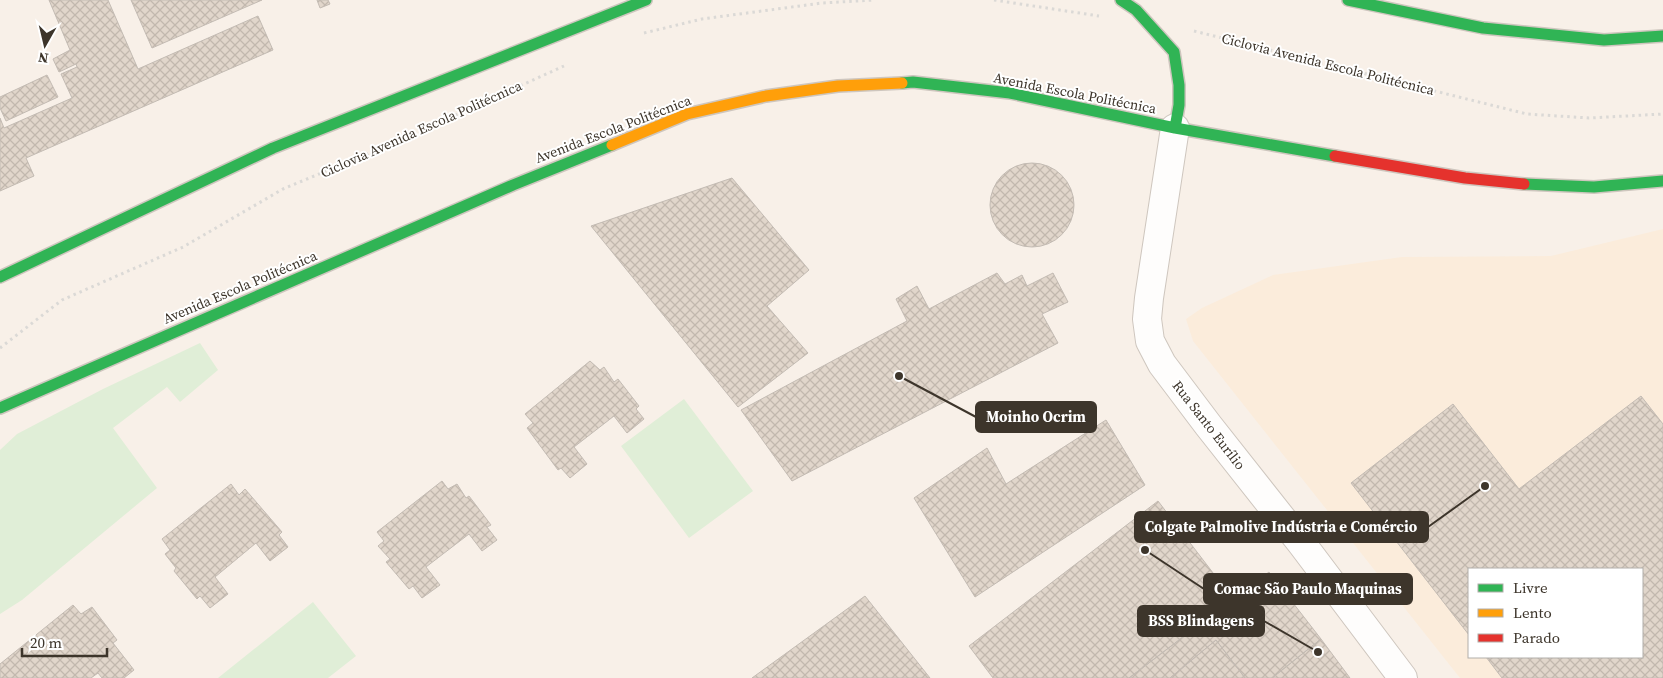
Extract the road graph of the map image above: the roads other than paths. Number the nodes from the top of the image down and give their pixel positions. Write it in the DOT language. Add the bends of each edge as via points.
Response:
graph roads {
  1 [pos="646,0"];
  2 [pos="1121,0"];
  3 [pos="1348,0"];
  4 [pos="1663,36"];
  5 [pos="1175,128"];
  6 [pos="1663,181"];
  7 [pos="0,277"];
  8 [pos="0,408"];
  9 [pos="1403,678"];
  1 -- 7 [label="highway" via="273,148"];
  2 -- 5 [label="highway" via="1136,10 1174,52 1179,98"];
  3 -- 4 [label="highway" via="1483,28 1604,40"];
  5 -- 6 [label="highway, Avenida Escola Politécnica" via="1465,178 1532,186 1594,187"];
  5 -- 8 [label="highway, Avenida Escola Politécnica" via="1010,93 913,82 838,86 766,96 687,114 522,181"];
  5 -- 9 [label="street, Rua Santo Eurílio" via="1149,298 1150,341 1162,364"];
}
